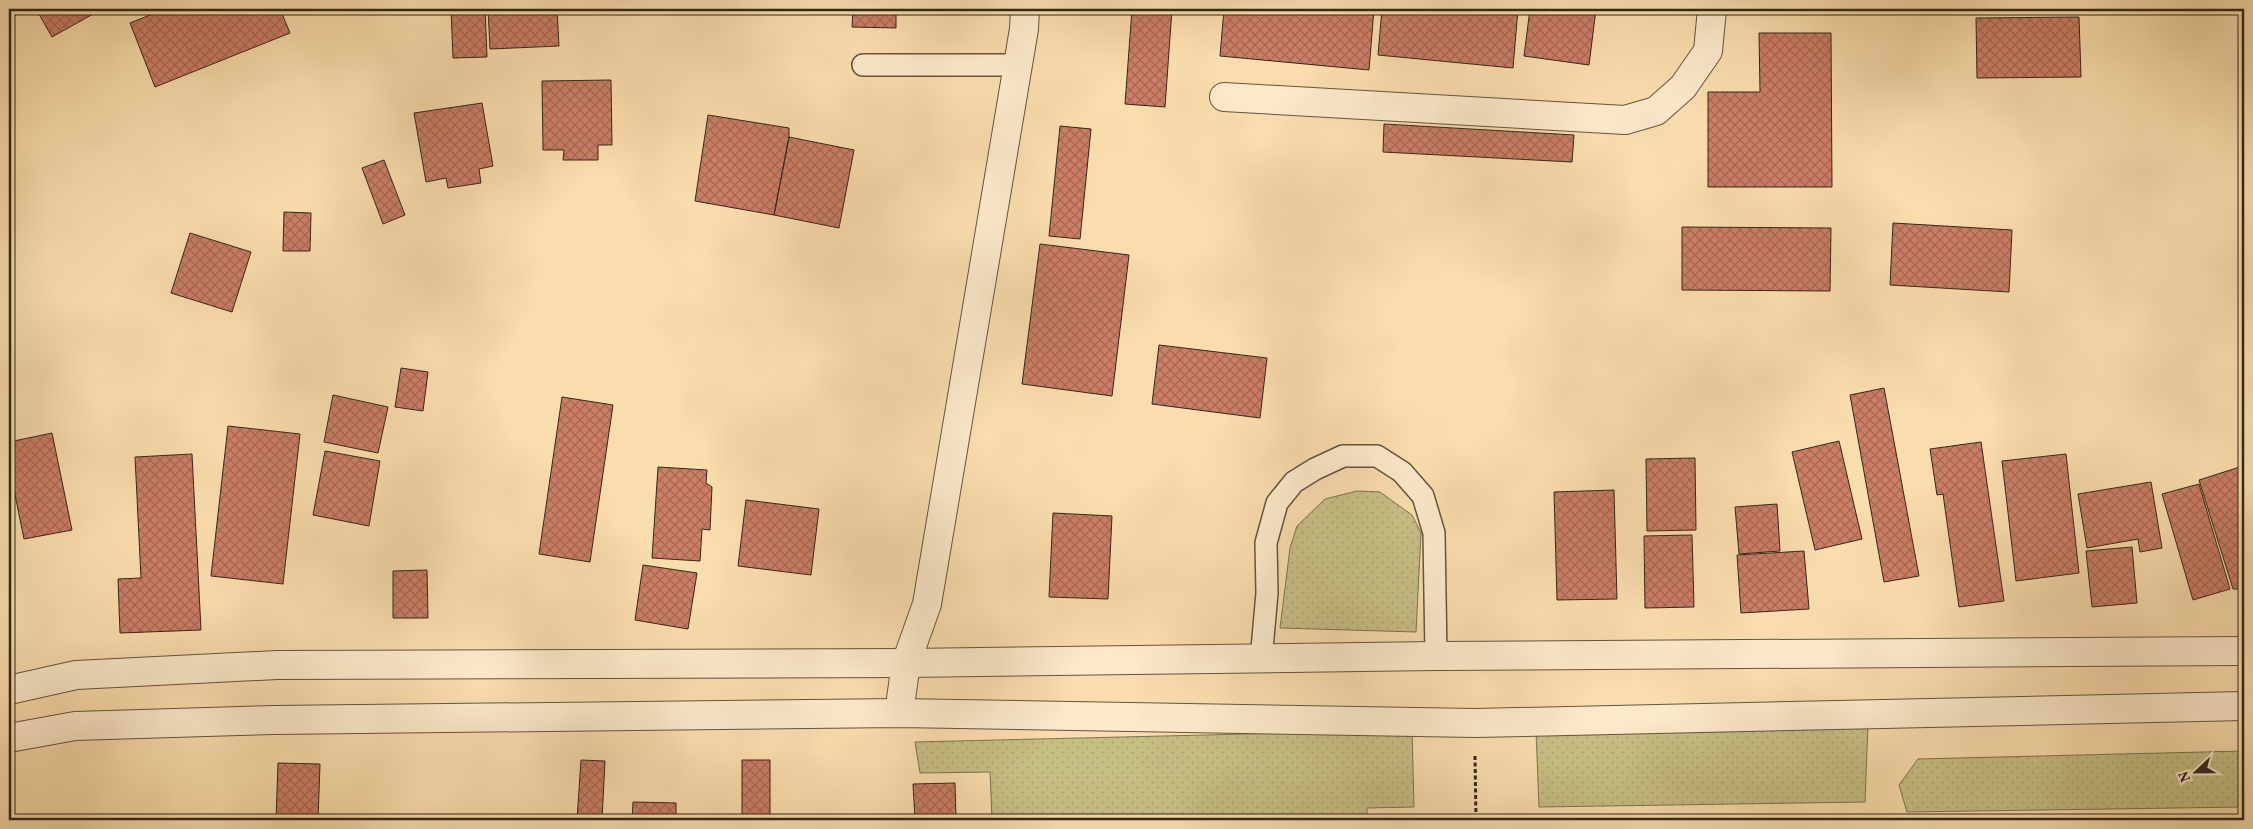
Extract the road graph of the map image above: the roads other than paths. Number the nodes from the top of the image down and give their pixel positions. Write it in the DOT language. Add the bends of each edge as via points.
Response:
graph roads {
  1 [pos="1025,9"];
  2 [pos="1712,9"];
  3 [pos="864,64"];
  4 [pos="1018,65"];
  5 [pos="1224,96"];
  6 [pos="2244,651"];
  7 [pos="1436,656"];
  8 [pos="1261,660"];
  9 [pos="906,663"];
  10 [pos="9,690"];
  11 [pos="2244,706"];
  12 [pos="899,713"];
  13 [pos="9,738"];
  1 -- 4 [label="street"];
  2 -- 5 [label="street" via="1708,51 1683,87 1656,111 1626,120"];
  3 -- 4 [label="lane"];
  4 -- 9 [label="street" via="927,604"];
  6 -- 7 [label="street"];
  7 -- 8 [label="street"];
  7 -- 8 [label="lane" via="1434,532 1423,496 1402,472 1377,456 1343,456 1294,482 1276,503 1266,543"];
  8 -- 9 [label="street"];
  9 -- 10 [label="street" via="277,665 76,675"];
  9 -- 12 [label="street"];
  11 -- 12 [label="street" via="1475,723"];
  12 -- 13 [label="street" via="94,725"];
}
